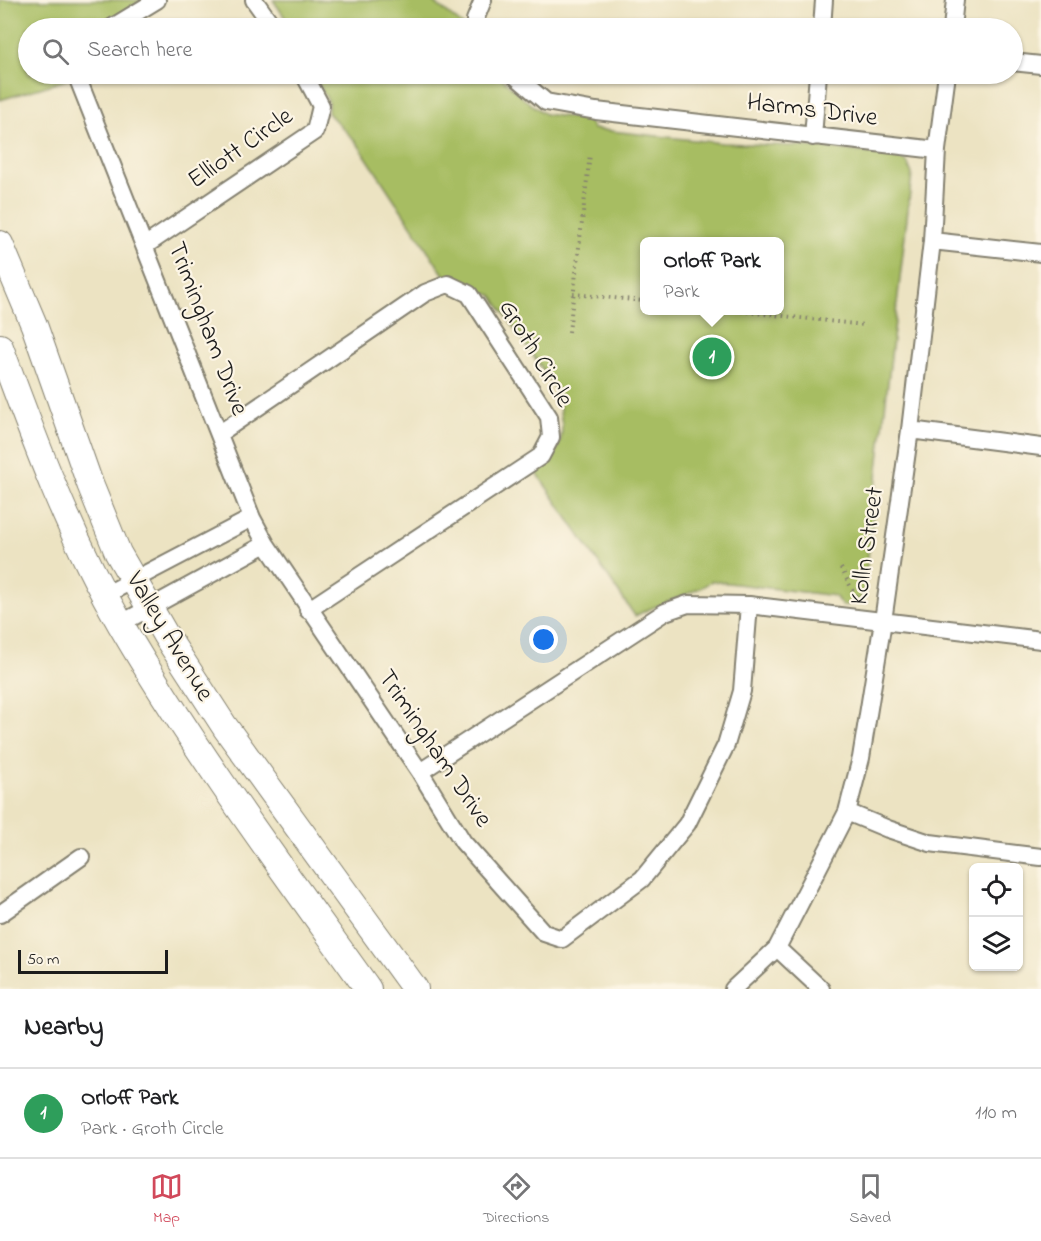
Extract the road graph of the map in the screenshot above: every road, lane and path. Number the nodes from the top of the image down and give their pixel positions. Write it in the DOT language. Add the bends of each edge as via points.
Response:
graph roads {
  1 [pos="157,0"];
  2 [pos="254,0"];
  3 [pos="483,0"];
  4 [pos="824,0"];
  5 [pos="955,0"];
  6 [pos="127,18"];
  7 [pos="267,18"];
  8 [pos="477,18"];
  9 [pos="823,18"];
  10 [pos="953,18"];
  11 [pos="1023,63"];
  12 [pos="1041,65"];
  13 [pos="80,84"];
  14 [pos="309,84"];
  15 [pos="525,84"];
  16 [pos="817,84"];
  17 [pos="946,84"];
  18 [pos="813,137"];
  19 [pos="937,150"];
  20 [pos="590,154"];
  21 [pos="932,241"];
  22 [pos="0,244"];
  23 [pos="146,245"];
  24 [pos="1041,253"];
  25 [pos="573,294"];
  26 [pos="640,301"];
  27 [pos="774,315"];
  28 [pos="864,325"];
  29 [pos="569,332"];
  30 [pos="0,347"];
  31 [pos="910,430"];
  32 [pos="220,433"];
  33 [pos="1041,447"];
  34 [pos="252,518"];
  35 [pos="266,544"];
  36 [pos="841,567"];
  37 [pos="133,580"];
  38 [pos="105,595"];
  39 [pos="856,597"];
  40 [pos="748,605"];
  41 [pos="149,607"];
  42 [pos="308,610"];
  43 [pos="883,621"];
  44 [pos="120,624"];
  45 [pos="1041,640"];
  46 [pos="420,772"];
  47 [pos="847,812"];
  48 [pos="81,857"];
  49 [pos="1041,857"];
  50 [pos="0,914"];
  51 [pos="777,948"];
  52 [pos="368,989"];
  53 [pos="415,989"];
  54 [pos="733,989"];
  55 [pos="821,989"];
  1 -- 6 [label="street"];
  2 -- 7 [label="street"];
  3 -- 8 [label="street"];
  4 -- 9 [label="street"];
  5 -- 10 [label="street"];
  11 -- 12 [label="street"];
  13 -- 23 [label="street, Trimingham Drive"];
  14 -- 23 [label="street, Elliott Circle" via="321,106 315,131"];
  15 -- 18 [label="street, Harms Drive" via="546,102"];
  16 -- 18 [label="street"];
  17 -- 19 [label="street, Kolln Street"];
  18 -- 19 [label="street, Harms Drive"];
  19 -- 21 [label="street, Kolln Street"];
  20 -- 25 [label="path"];
  21 -- 24 [label="street"];
  21 -- 31 [label="street, Kolln Street"];
  22 -- 37 [label="main road, Valley Avenue" via="34,325 90,484"];
  23 -- 32 [label="street, Trimingham Drive"];
  25 -- 26 [label="path"];
  25 -- 29 [label="path"];
  27 -- 28 [label="path"];
  30 -- 38 [label="main road, Valley Avenue" via="48,476"];
  31 -- 33 [label="street"];
  31 -- 43 [label="street, Kolln Street"];
  32 -- 34 [label="street, Trimingham Drive"];
  32 -- 42 [label="street, Groth Circle" via="425,293 448,284 469,294 549,417 551,437 541,456"];
  34 -- 35 [label="street, Trimingham Drive"];
  34 -- 37 [label="street"];
  35 -- 41 [label="street"];
  35 -- 42 [label="street, Trimingham Drive"];
  36 -- 39 [label="path"];
  37 -- 38 [label="street"];
  37 -- 41 [label="main road, Valley Avenue"];
  38 -- 44 [label="main road, Valley Avenue"];
  40 -- 43 [label="street"];
  40 -- 46 [label="street" via="688,604 665,612"];
  40 -- 46 [label="street, Trimingham Drive" via="742,691 726,745 687,824 642,879 562,939 544,933 463,842"];
  41 -- 44 [label="street"];
  41 -- 53 [label="main road, Valley Avenue" via="225,727"];
  42 -- 46 [label="street, Trimingham Drive"];
  43 -- 45 [label="street"];
  43 -- 47 [label="street, Kolln Street" via="861,758"];
  44 -- 52 [label="main road, Valley Avenue" via="198,751"];
  47 -- 49 [label="street" via="930,843"];
  47 -- 51 [label="street, Kolln Street"];
  48 -- 50 [label="street"];
  51 -- 54 [label="street, Kolln Street"];
  51 -- 55 [label="street"];
}
